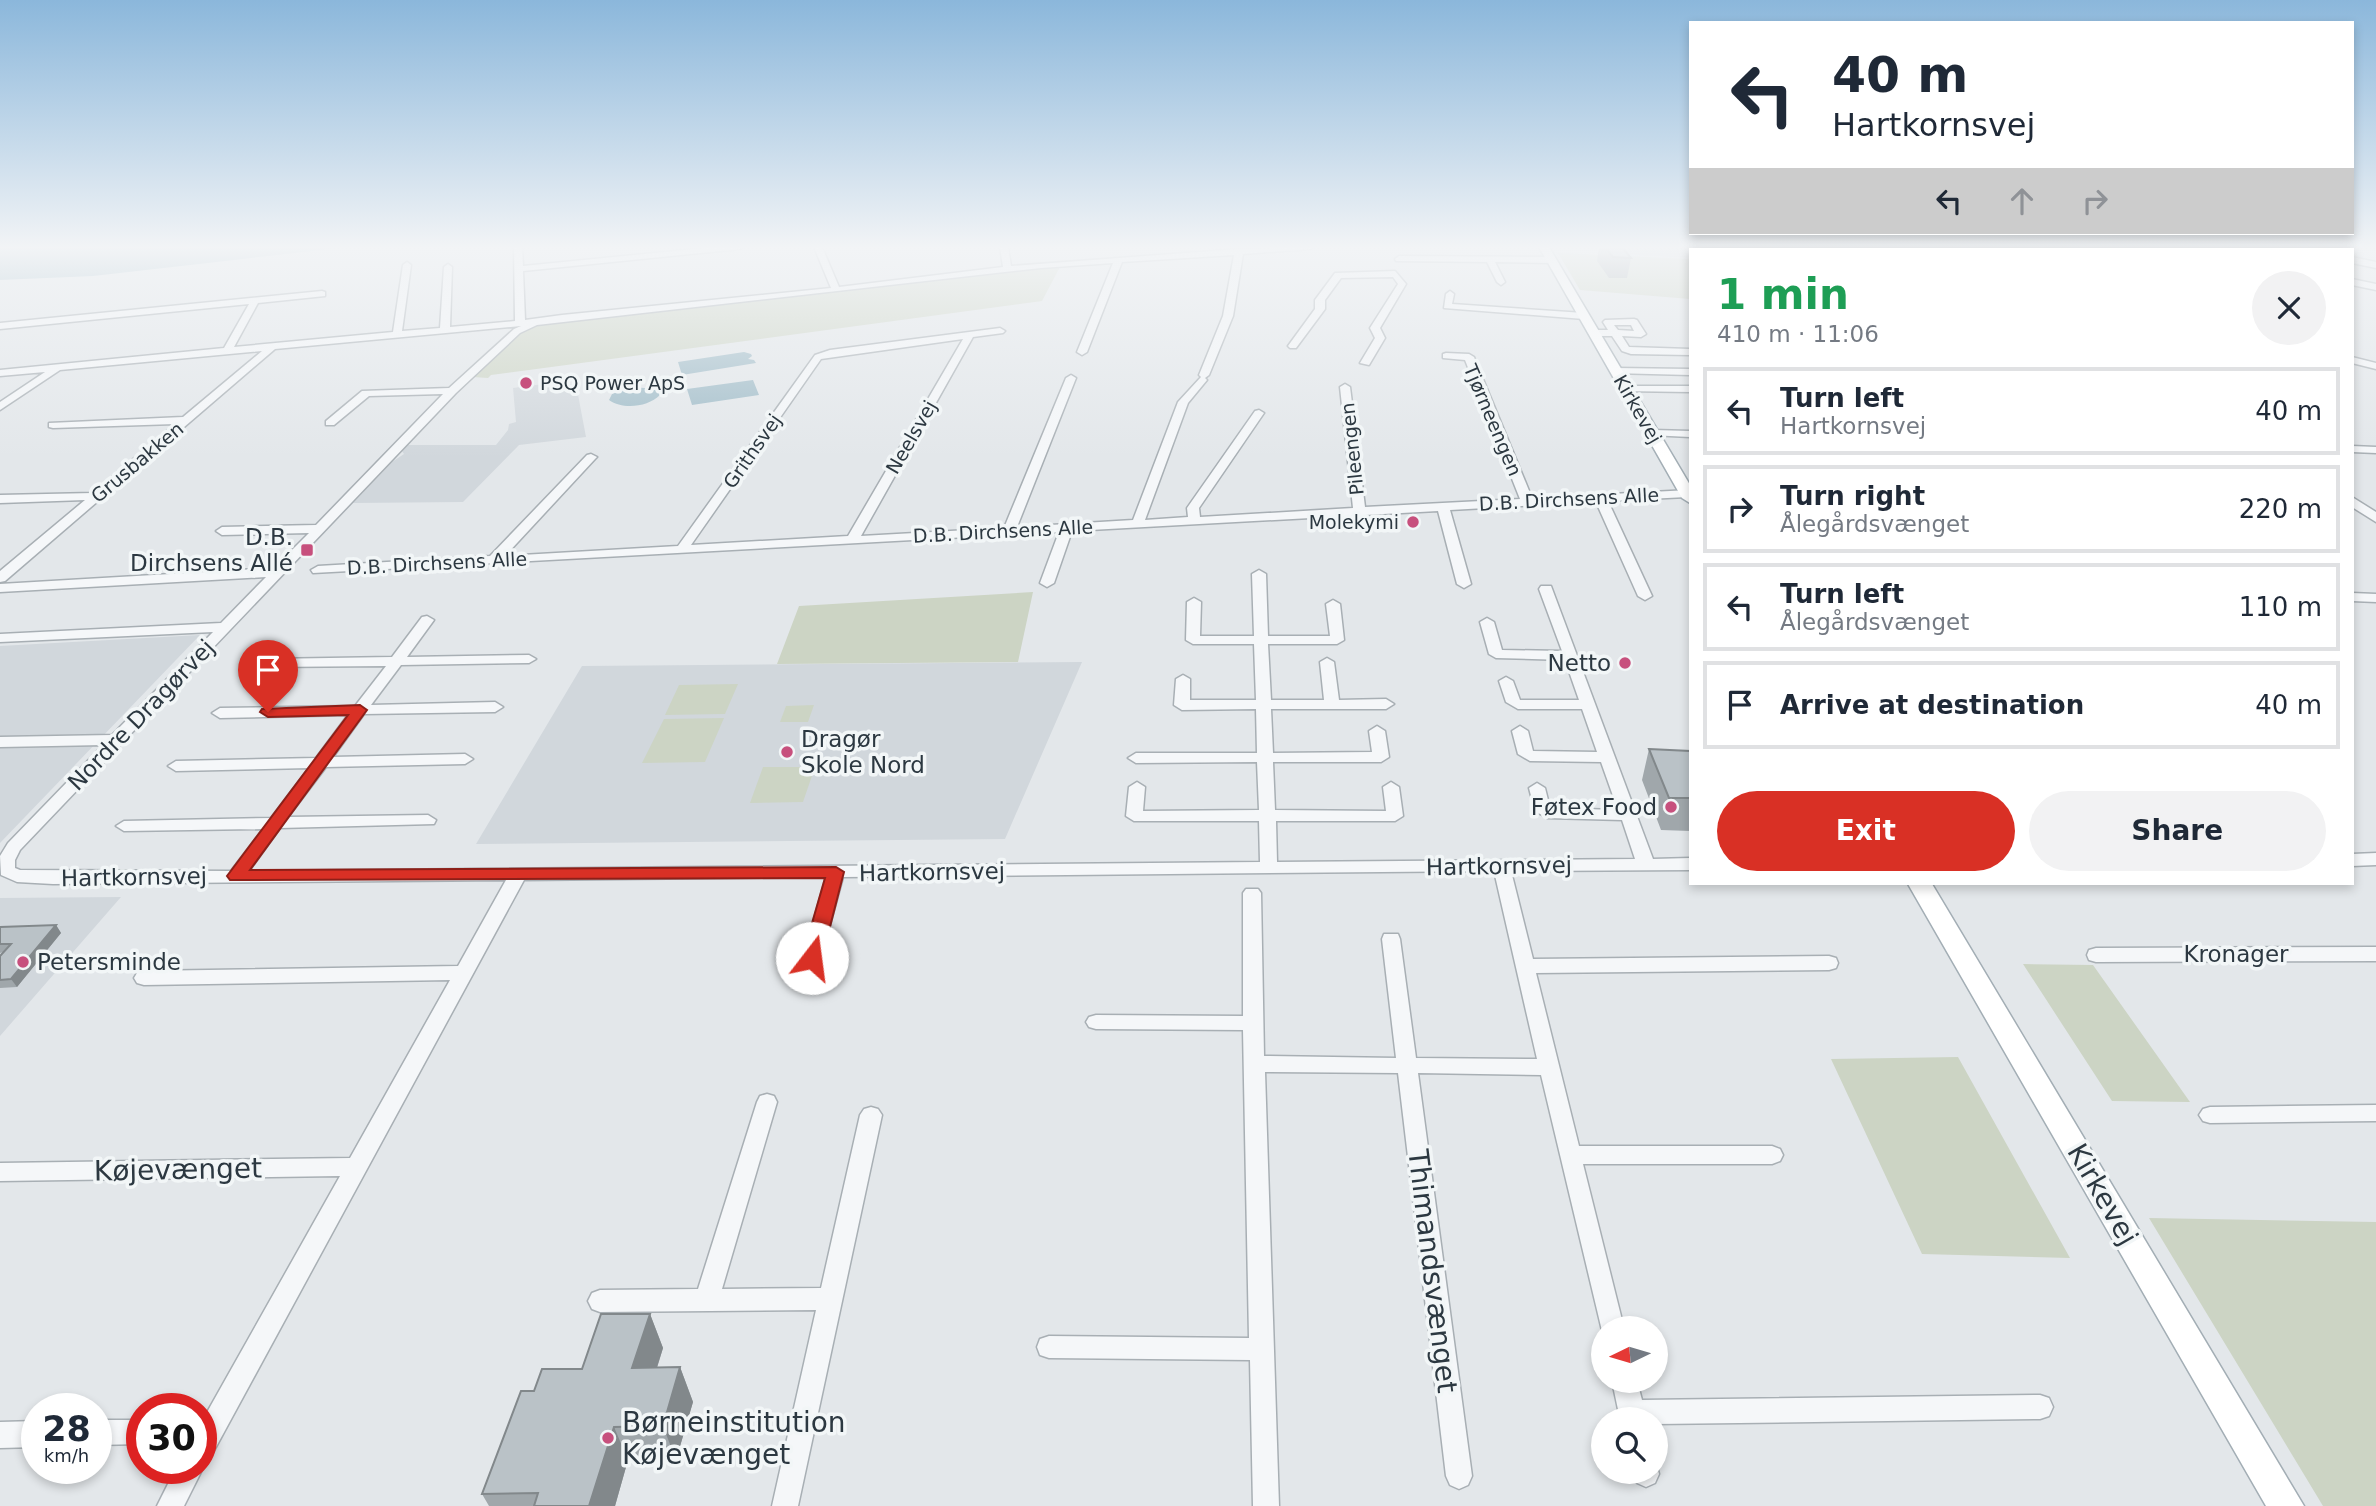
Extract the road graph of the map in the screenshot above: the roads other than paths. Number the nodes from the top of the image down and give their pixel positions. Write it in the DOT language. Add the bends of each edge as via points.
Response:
graph roads {
  1 [pos="89,317"];
  2 [pos="246,317"];
  3 [pos="399,317"];
  4 [pos="446,317"];
  5 [pos="520,317"];
  6 [pos="569,317"];
  7 [pos="1096,317"];
  8 [pos="1227,317"];
  9 [pos="1314,317"];
  10 [pos="1381,317"];
  11 [pos="1585,317"];
  12 [pos="520,321"];
  13 [pos="534,323"];
  14 [pos="0,326"];
  15 [pos="445,329"];
  16 [pos="1000,331"];
  17 [pos="1595,333"];
  18 [pos="397,334"];
  19 [pos="970,335"];
  20 [pos="273,346"];
  21 [pos="1293,346"];
  22 [pos="228,350"];
  23 [pos="1082,352"];
  24 [pos="1689,352"];
  25 [pos="1447,356"];
  26 [pos="2354,360"];
  27 [pos="1365,363"];
  28 [pos="2376,366"];
  29 [pos="58,367"];
  30 [pos="1616,371"];
  31 [pos="1689,372"];
  32 [pos="0,373"];
  33 [pos="1071,378"];
  34 [pos="1345,387"];
  35 [pos="1626,389"];
  36 [pos="1689,389"];
  37 [pos="452,391"];
  38 [pos="0,407"];
  39 [pos="1259,413"];
  40 [pos="186,420"];
  41 [pos="330,423"];
  42 [pos="53,425"];
  43 [pos="1653,433"];
  44 [pos="1689,434"];
  45 [pos="2354,449"];
  46 [pos="2376,450"];
  47 [pos="590,457"];
  48 [pos="98,496"];
  49 [pos="1689,496"];
  50 [pos="1601,498"];
  51 [pos="0,499"];
  52 [pos="1527,501"];
  53 [pos="2354,502"];
  54 [pos="1443,506"];
  55 [pos="1359,511"];
  56 [pos="2354,517"];
  57 [pos="2376,518"];
  58 [pos="1194,520"];
  59 [pos="1138,523"];
  60 [pos="1067,527"];
  61 [pos="319,529"];
  62 [pos="222,531"];
  63 [pos="1009,531"];
  64 [pos="852,540"];
  65 [pos="682,549"];
  66 [pos="494,560"];
  67 [pos="318,570"];
  68 [pos="278,572"];
  69 [pos="1259,574"];
  70 [pos="0,578"];
  71 [pos="1047,583"];
  72 [pos="1464,584"];
  73 [pos="0,588"];
  74 [pos="1546,589"];
  75 [pos="1645,596"];
  76 [pos="2354,597"];
  77 [pos="2376,598"];
  78 [pos="1194,601"];
  79 [pos="1333,604"];
  80 [pos="427,620"];
  81 [pos="1487,622"];
  82 [pos="226,627"];
  83 [pos="0,638"];
  84 [pos="1261,640"];
  85 [pos="1571,656"];
  86 [pos="529,659"];
  87 [pos="396,662"];
  88 [pos="1327,662"];
  89 [pos="267,663"];
  90 [pos="1183,679"];
  91 [pos="1506,681"];
  92 [pos="1332,703"];
  93 [pos="1264,704"];
  94 [pos="1386,704"];
  95 [pos="1588,705"];
  96 [pos="495,707"];
  97 [pos="360,710"];
  98 [pos="220,713"];
  99 [pos="1377,731"];
  100 [pos="1520,731"];
  101 [pos="117,740"];
  102 [pos="0,742"];
  103 [pos="1607,757"];
  104 [pos="1136,758"];
  105 [pos="1265,758"];
  106 [pos="465,759"];
  107 [pos="321,762"];
  108 [pos="176,766"];
  109 [pos="1137,787"];
  110 [pos="1391,788"];
  111 [pos="1536,788"];
  112 [pos="1628,815"];
  113 [pos="1267,816"];
  114 [pos="428,820"];
  115 [pos="274,824"];
  116 [pos="124,826"];
  117 [pos="2376,859"];
  118 [pos="2354,860"];
  119 [pos="1646,864"];
  120 [pos="1689,864"];
  121 [pos="1501,866"];
  122 [pos="1269,869"];
  123 [pos="3,872"];
  124 [pos="836,872"];
  125 [pos="518,875"];
  126 [pos="236,876"];
  127 [pos="1921,885"];
  128 [pos="1252,893"];
  129 [pos="1391,939"];
  130 [pos="2376,954"];
  131 [pos="2096,955"];
  132 [pos="812,958"];
  133 [pos="1829,964"];
  134 [pos="1525,966"];
  135 [pos="463,973"];
  136 [pos="144,978"];
  137 [pos="1096,1022"];
  138 [pos="1253,1024"];
  139 [pos="1254,1064"];
  140 [pos="1407,1067"];
  141 [pos="1550,1067"];
  142 [pos="767,1102"];
  143 [pos="2376,1114"];
  144 [pos="871,1115"];
  145 [pos="2210,1115"];
  146 [pos="1573,1155"];
  147 [pos="1772,1155"];
  148 [pos="357,1167"];
  149 [pos="0,1172"];
  150 [pos="832,1299"];
  151 [pos="707,1300"];
  152 [pos="600,1301"];
  153 [pos="1609,1316"];
  154 [pos="1049,1347"];
  155 [pos="1261,1349"];
  156 [pos="2040,1407"];
  157 [pos="1668,1415"];
  158 [pos="217,1416"];
  159 [pos="0,1434"];
  160 [pos="21,1434"];
  161 [pos="1459,1476"];
  162 [pos="182,1484"];
  163 [pos="170,1506"];
  164 [pos="785,1506"];
  165 [pos="1266,1506"];
  166 [pos="2286,1506"];
  1 -- 14 [label="street"];
  2 -- 22 [label="street"];
  3 -- 18 [label="street"];
  4 -- 15 [label="street"];
  5 -- 12 [label="street"];
  6 -- 13 [label="street"];
  7 -- 23 [label="street"];
  8 -- 59 [label="street" via="1203,378 1183,402"];
  9 -- 21 [label="street"];
  10 -- 27 [label="street" via="1374,328 1380,338"];
  11 -- 17 [label="main road, Kirkevej"];
  12 -- 13 [label="street"];
  12 -- 15 [label="street"];
  13 -- 37 [label="street, Nordre Dragørvej" via="514,333"];
  15 -- 18 [label="street"];
  16 -- 19 [label="street"];
  17 -- 24 [label="street" via="1615,333 1631,351"];
  17 -- 30 [label="main road, Kirkevej"];
  18 -- 20 [label="street"];
  19 -- 64 [label="street, Neelsvej"];
  19 -- 65 [label="street, Grithsvej" via="818,357"];
  20 -- 22 [label="street"];
  20 -- 40 [label="street, Grusbakken"];
  22 -- 29 [label="street"];
  25 -- 52 [label="street, Tjørneengen" via="1469,357"];
  26 -- 28 [label="street"];
  29 -- 32 [label="street"];
  29 -- 38 [label="street"];
  30 -- 31 [label="street"];
  30 -- 35 [label="main road, Kirkevej"];
  33 -- 63 [label="street"];
  34 -- 55 [label="street, Pileengen"];
  35 -- 36 [label="street"];
  35 -- 43 [label="main road, Kirkevej"];
  37 -- 41 [label="street" via="366,393"];
  37 -- 61 [label="street, Nordre Dragørvej"];
  39 -- 58 [label="street" via="1193,509"];
  40 -- 42 [label="street"];
  40 -- 48 [label="street, Grusbakken"];
  43 -- 44 [label="street"];
  43 -- 49 [label="main road, Kirkevej"];
  45 -- 46 [label="street"];
  47 -- 66 [label="street"];
  48 -- 51 [label="street"];
  48 -- 70 [label="street, Grusbakken"];
  49 -- 50 [label="street, D.B. Dirchsens Alle"];
  50 -- 52 [label="street, D.B. Dirchsens Alle"];
  50 -- 75 [label="street"];
  52 -- 54 [label="street, D.B. Dirchsens Alle"];
  53 -- 57 [label="street"];
  54 -- 55 [label="street, D.B. Dirchsens Alle"];
  54 -- 72 [label="street"];
  55 -- 58 [label="street, D.B. Dirchsens Alle"];
  56 -- 57 [label="street"];
  58 -- 59 [label="street, D.B. Dirchsens Alle"];
  59 -- 60 [label="street, D.B. Dirchsens Alle"];
  60 -- 63 [label="street, D.B. Dirchsens Alle"];
  60 -- 71 [label="street"];
  61 -- 62 [label="street"];
  61 -- 68 [label="street, Nordre Dragørvej"];
  63 -- 64 [label="street, D.B. Dirchsens Alle"];
  64 -- 65 [label="street, D.B. Dirchsens Alle"];
  65 -- 66 [label="street, D.B. Dirchsens Alle"];
  66 -- 67 [label="street, D.B. Dirchsens Alle"];
  68 -- 73 [label="street"];
  68 -- 82 [label="street, Nordre Dragørvej"];
  69 -- 84 [label="street"];
  74 -- 85 [label="street"];
  76 -- 77 [label="street"];
  78 -- 84 [label="street" via="1193,640"];
  79 -- 84 [label="street" via="1337,640"];
  80 -- 87 [label="street"];
  81 -- 85 [label="street" via="1496,654"];
  82 -- 83 [label="street"];
  82 -- 101 [label="street, Nordre Dragørvej"];
  84 -- 93 [label="street"];
  85 -- 95 [label="street"];
  86 -- 87 [label="street"];
  87 -- 89 [label="street"];
  87 -- 97 [label="street"];
  88 -- 92 [label="street"];
  90 -- 93 [label="street" via="1182,705"];
  91 -- 95 [label="street" via="1513,702 1518,704"];
  92 -- 93 [label="street"];
  92 -- 94 [label="street"];
  93 -- 105 [label="street"];
  95 -- 103 [label="street"];
  96 -- 97 [label="street"];
  97 -- 98 [label="street"];
  97 -- 107 [label="street"];
  99 -- 105 [label="street" via="1381,757"];
  100 -- 103 [label="street" via="1530,756"];
  101 -- 102 [label="street"];
  101 -- 123 [label="street, Nordre Dragørvej" via="14,847"];
  103 -- 112 [label="street"];
  104 -- 105 [label="street"];
  105 -- 113 [label="street"];
  106 -- 107 [label="street"];
  107 -- 108 [label="street"];
  107 -- 115 [label="street"];
  109 -- 113 [label="street" via="1134,816"];
  110 -- 113 [label="street" via="1395,816"];
  111 -- 112 [label="street" via="1547,813"];
  112 -- 119 [label="street"];
  113 -- 122 [label="street"];
  114 -- 115 [label="street"];
  115 -- 116 [label="street"];
  115 -- 126 [label="street"];
  117 -- 118 [label="street"];
  119 -- 120 [label="street, Hartkornsvej"];
  119 -- 121 [label="street, Hartkornsvej"];
  121 -- 122 [label="street, Hartkornsvej"];
  121 -- 134 [label="street"];
  122 -- 124 [label="street, Hartkornsvej"];
  123 -- 126 [label="street, Hartkornsvej" via="52,878"];
  124 -- 125 [label="street, Hartkornsvej"];
  124 -- 132 [label="street"];
  125 -- 126 [label="street, Hartkornsvej"];
  125 -- 135 [label="street"];
  127 -- 166 [label="main road, Kirkevej"];
  128 -- 138 [label="street"];
  129 -- 140 [label="street, Thimandsvænget"];
  130 -- 131 [label="street, Kronager"];
  133 -- 134 [label="street"];
  134 -- 141 [label="street"];
  135 -- 136 [label="street"];
  135 -- 148 [label="street"];
  137 -- 138 [label="street"];
  138 -- 139 [label="street"];
  139 -- 140 [label="street"];
  139 -- 155 [label="street"];
  140 -- 141 [label="street"];
  140 -- 161 [label="street, Thimandsvænget"];
  141 -- 146 [label="street"];
  142 -- 151 [label="street"];
  143 -- 145 [label="street"];
  144 -- 150 [label="street"];
  146 -- 147 [label="street"];
  146 -- 153 [label="street"];
  148 -- 149 [label="street, Køjevænget"];
  148 -- 158 [label="street"];
  150 -- 151 [label="street"];
  150 -- 164 [label="street"];
  151 -- 152 [label="street"];
  154 -- 155 [label="street"];
  155 -- 165 [label="street"];
  156 -- 157 [label="street"];
  159 -- 160 [label="street"];
  162 -- 163 [label="street"];
}
